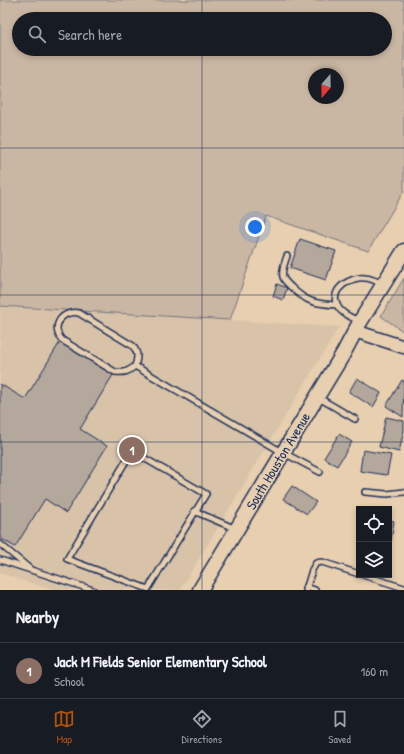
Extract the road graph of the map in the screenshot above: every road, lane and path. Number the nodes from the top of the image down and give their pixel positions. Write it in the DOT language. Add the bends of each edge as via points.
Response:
graph roads {
  1 [pos="404,251"];
  2 [pos="287,256"];
  3 [pos="384,284"];
  4 [pos="337,305"];
  5 [pos="357,326"];
  6 [pos="404,347"];
  7 [pos="135,366"];
  8 [pos="316,396"];
  9 [pos="355,419"];
  10 [pos="282,452"];
  11 [pos="320,472"];
  12 [pos="365,492"];
  13 [pos="404,492"];
  14 [pos="194,511"];
  15 [pos="237,529"];
  16 [pos="0,544"];
  17 [pos="0,560"];
  18 [pos="33,571"];
  19 [pos="356,573"];
  20 [pos="372,578"];
  21 [pos="404,588"];
  22 [pos="306,589"];
  23 [pos="93,590"];
  24 [pos="200,590"];
  25 [pos="315,590"];
  1 -- 3 [label="main road, South Houston Avenue"];
  2 -- 4 [label="lane" via="283,279 296,292 310,302"];
  3 -- 4 [label="lane" via="365,278 344,283 335,297"];
  3 -- 5 [label="main road, South Houston Avenue"];
  4 -- 5 [label="lane"];
  5 -- 6 [label="street"];
  5 -- 8 [label="main road, South Houston Avenue"];
  7 -- 7 [label="lane" via="129,371 115,372 62,340 57,329 59,321 65,315 79,313 133,346 138,357"];
  7 -- 10 [label="lane"];
  8 -- 9 [label="lane"];
  8 -- 10 [label="main road, South Houston Avenue"];
  10 -- 11 [label="lane"];
  10 -- 15 [label="main road, South Houston Avenue"];
  12 -- 13 [label="lane"];
  14 -- 14 [label="lane" via="148,589 67,559 132,451 206,494"];
  14 -- 15 [label="lane"];
  15 -- 24 [label="main road, South Houston Avenue"];
  16 -- 18 [label="lane"];
  17 -- 18 [label="lane"];
  18 -- 23 [label="lane"];
  19 -- 22 [label="lane" via="322,562 316,563"];
  20 -- 21 [label="lane"];
  22 -- 25 [label="lane"];
}
